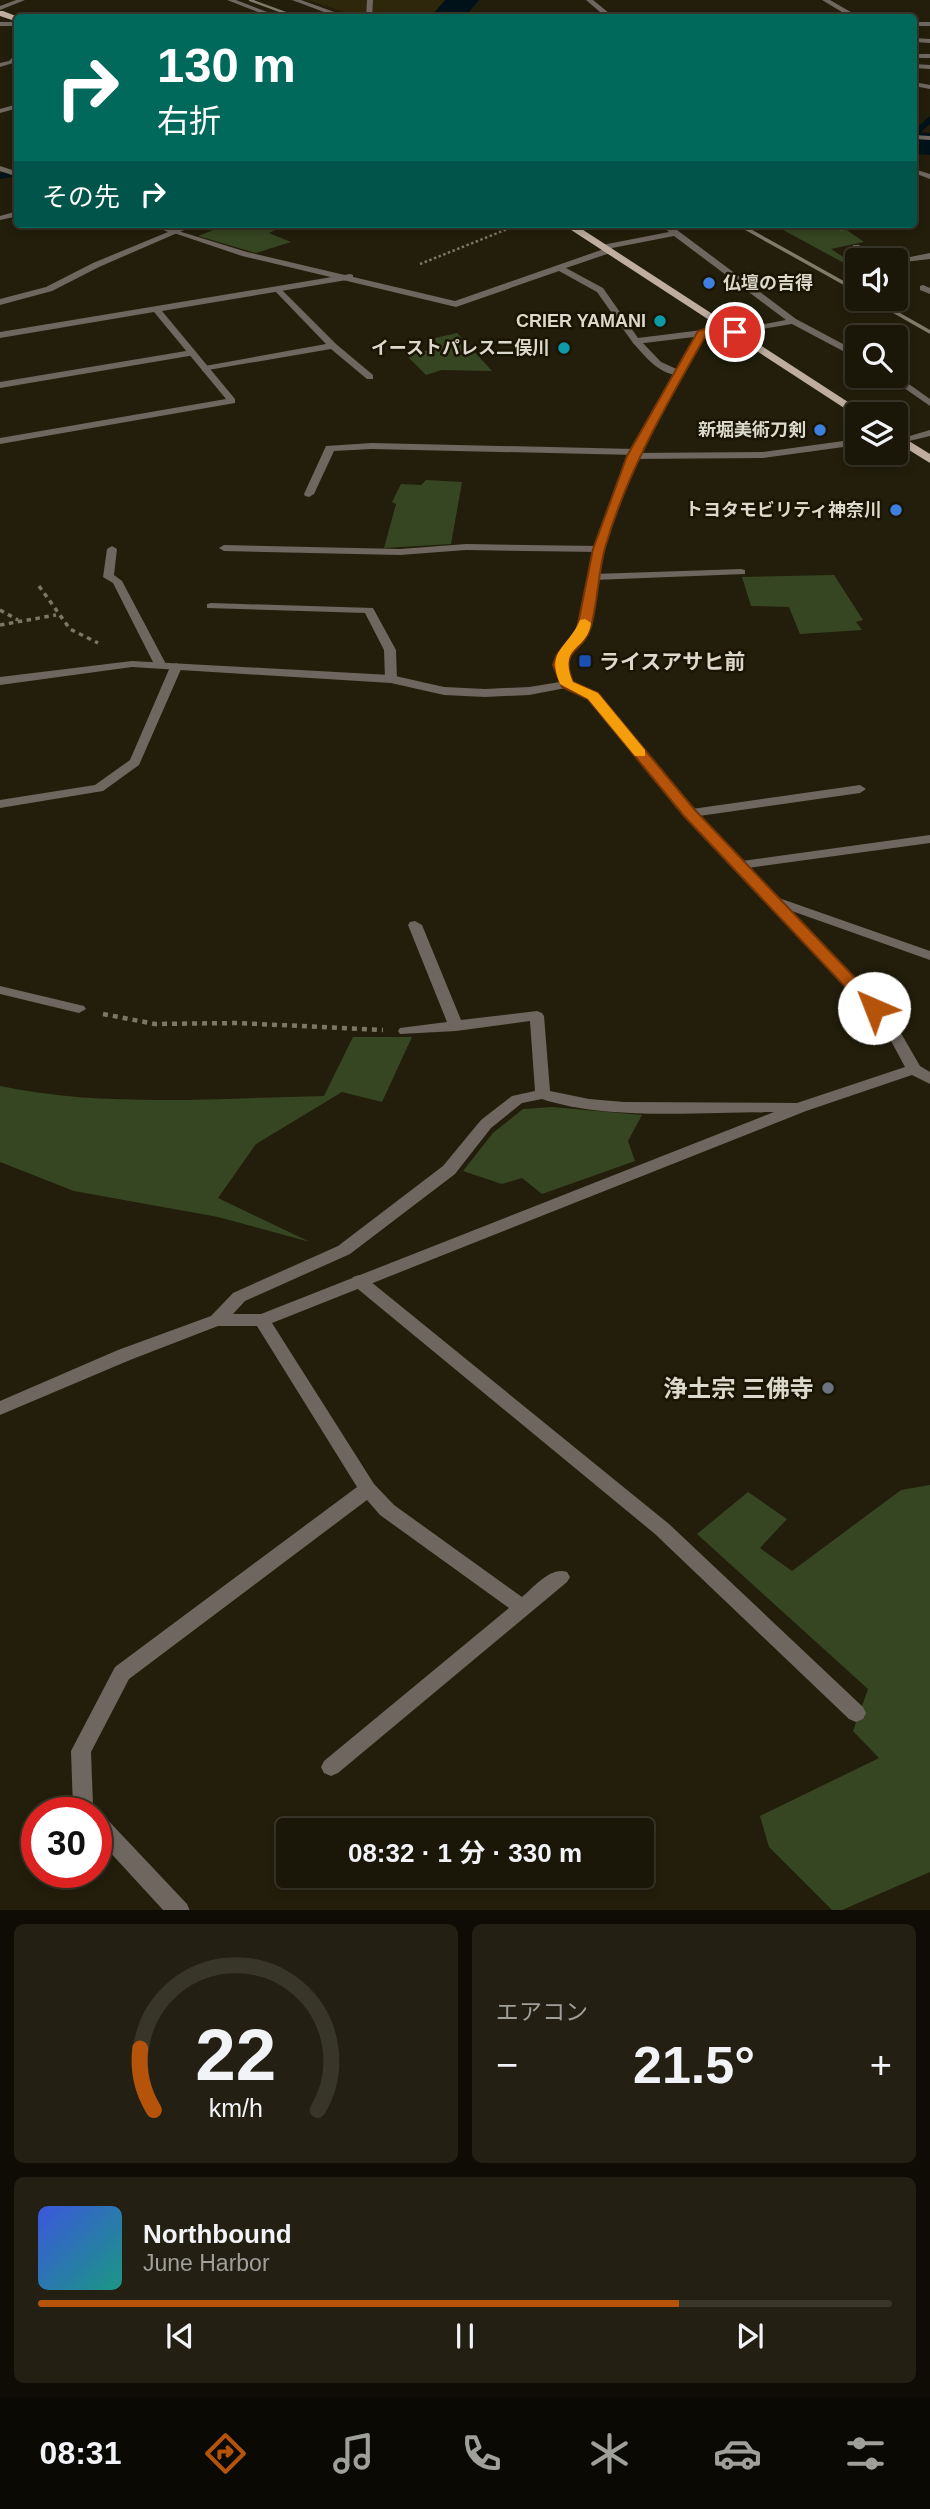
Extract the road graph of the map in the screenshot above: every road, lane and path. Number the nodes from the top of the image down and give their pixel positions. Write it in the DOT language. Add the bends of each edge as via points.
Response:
graph roads {
  1 [pos="22,0"];
  2 [pos="230,0"];
  3 [pos="295,0"];
  4 [pos="606,0"];
  5 [pos="825,0"];
  6 [pos="590,1"];
  7 [pos="0,8"];
  8 [pos="269,14"];
  9 [pos="336,14"];
  10 [pos="607,14"];
  11 [pos="851,14"];
  12 [pos="164,228"];
  13 [pos="184,228"];
  14 [pos="510,228"];
  15 [pos="574,228"];
  16 [pos="669,228"];
  17 [pos="175,232"];
  18 [pos="676,233"];
  19 [pos="608,249"];
  20 [pos="930,256"];
  21 [pos="908,259"];
  22 [pos="420,264"];
  23 [pos="560,268"];
  24 [pos="351,277"];
  25 [pos="278,289"];
  26 [pos="1,302"];
  27 [pos="156,309"];
  28 [pos="793,321"];
  29 [pos="730,328"];
  30 [pos="702,333"];
  31 [pos="0,335"];
  32 [pos="636,341"];
  33 [pos="333,346"];
  34 [pos="845,349"];
  35 [pos="192,353"];
  36 [pos="205,369"];
  37 [pos="678,373"];
  38 [pos="370,377"];
  39 [pos="0,385"];
  40 [pos="908,388"];
  41 [pos="930,403"];
  42 [pos="845,404"];
  43 [pos="930,433"];
  44 [pos="908,436"];
  45 [pos="0,441"];
  46 [pos="845,444"];
  47 [pos="908,445"];
  48 [pos="634,454"];
  49 [pos="930,459"];
  50 [pos="309,494"];
  51 [pos="224,548"];
  52 [pos="112,549"];
  53 [pos="599,549"];
  54 [pos="741,572"];
  55 [pos="594,577"];
  56 [pos="39,586"];
  57 [pos="211,606"];
  58 [pos="0,610"];
  59 [pos="56,615"];
  60 [pos="19,621"];
  61 [pos="0,625"];
  62 [pos="99,666"];
  63 [pos="161,666"];
  64 [pos="176,667"];
  65 [pos="391,679"];
  66 [pos="0,681"];
  67 [pos="567,684"];
  68 [pos="860,789"];
  69 [pos="0,804"];
  70 [pos="689,813"];
  71 [pos="930,839"];
  72 [pos="740,865"];
  73 [pos="774,900"];
  74 [pos="415,925"];
  75 [pos="930,956"];
  76 [pos="0,990"];
  77 [pos="79,1009"];
  78 [pos="456,1026"];
  79 [pos="405,1031"];
  80 [pos="914,1069"];
  81 [pos="930,1079"];
  82 [pos="543,1094"];
  83 [pos="801,1107"];
  84 [pos="359,1281"];
  85 [pos="217,1320"];
  86 [pos="262,1320"];
  87 [pos="0,1408"];
  88 [pos="368,1489"];
  89 [pos="560,1577"];
  90 [pos="523,1608"];
  91 [pos="856,1713"];
  92 [pos="331,1767"];
  93 [pos="83,1797"];
  94 [pos="112,1839"];
  95 [pos="179,1910"];
  1 -- 7 [label="street"];
  2 -- 8 [label="street"];
  3 -- 9 [label="street"];
  4 -- 6 [label="street"];
  5 -- 11 [label="street"];
  6 -- 10 [label="street"];
  12 -- 17 [label="street"];
  13 -- 17 [label="street"];
  14 -- 22 [label="path"];
  15 -- 19 [label="main road"];
  16 -- 18 [label="street"];
  17 -- 24 [label="street" via="245,254"];
  17 -- 26 [label="street" via="49,289"];
  18 -- 19 [label="street"];
  18 -- 28 [label="street"];
  19 -- 23 [label="street"];
  19 -- 29 [label="main road"];
  20 -- 21 [label="street"];
  23 -- 24 [label="street" via="456,304"];
  23 -- 32 [label="street" via="600,290"];
  24 -- 25 [label="street"];
  25 -- 27 [label="street"];
  25 -- 33 [label="street"];
  27 -- 31 [label="street"];
  27 -- 35 [label="street"];
  28 -- 29 [label="street"];
  28 -- 34 [label="street"];
  29 -- 30 [label="street"];
  29 -- 42 [label="main road"];
  30 -- 32 [label="street"];
  30 -- 37 [label="street"];
  32 -- 37 [label="street" via="658,364"];
  33 -- 36 [label="street"];
  33 -- 38 [label="street"];
  35 -- 36 [label="street"];
  35 -- 39 [label="street"];
  36 -- 45 [label="street" via="232,401"];
  37 -- 48 [label="street"];
  40 -- 41 [label="street"];
  43 -- 44 [label="street"];
  46 -- 48 [label="street" via="763,455"];
  47 -- 49 [label="main road"];
  48 -- 50 [label="street" via="330,448"];
  48 -- 53 [label="street"];
  51 -- 53 [label="street" via="400,552 466,547"];
  52 -- 63 [label="street" via="108,577 117,581"];
  53 -- 55 [label="street"];
  54 -- 55 [label="street"];
  55 -- 67 [label="street" via="584,630 559,665"];
  56 -- 59 [label="path"];
  57 -- 65 [label="street" via="369,610 390,650"];
  58 -- 60 [label="path"];
  59 -- 60 [label="path"];
  59 -- 62 [label="path" via="79,639 106,645 108,651"];
  60 -- 61 [label="path"];
  62 -- 63 [label="street"];
  62 -- 66 [label="street"];
  63 -- 64 [label="street"];
  64 -- 65 [label="street"];
  64 -- 69 [label="street" via="135,762 99,788"];
  65 -- 67 [label="street" via="443,691 485,693"];
  67 -- 70 [label="street" via="593,696"];
  68 -- 70 [label="street"];
  70 -- 72 [label="street"];
  71 -- 72 [label="street"];
  72 -- 73 [label="street"];
  73 -- 75 [label="street"];
  73 -- 80 [label="street" via="889,1024"];
  74 -- 78 [label="street"];
  76 -- 77 [label="street"];
  77 -- 79 [label="path" via="155,1024"];
  78 -- 79 [label="street"];
  78 -- 82 [label="street" via="537,1016"];
  80 -- 81 [label="street"];
  80 -- 83 [label="street"];
  82 -- 83 [label="street" via="552,1100 609,1105"];
  82 -- 85 [label="street" via="517,1099 486,1124 449,1170 344,1250 239,1297"];
  83 -- 84 [label="street"];
  84 -- 86 [label="street"];
  84 -- 91 [label="street" via="662,1530"];
  85 -- 86 [label="street"];
  85 -- 87 [label="street"];
  86 -- 88 [label="street"];
  88 -- 90 [label="street" via="387,1510"];
  88 -- 93 [label="street" via="122,1673 81,1751"];
  89 -- 90 [label="street"];
  90 -- 92 [label="street"];
  94 -- 95 [label="street"];
}
